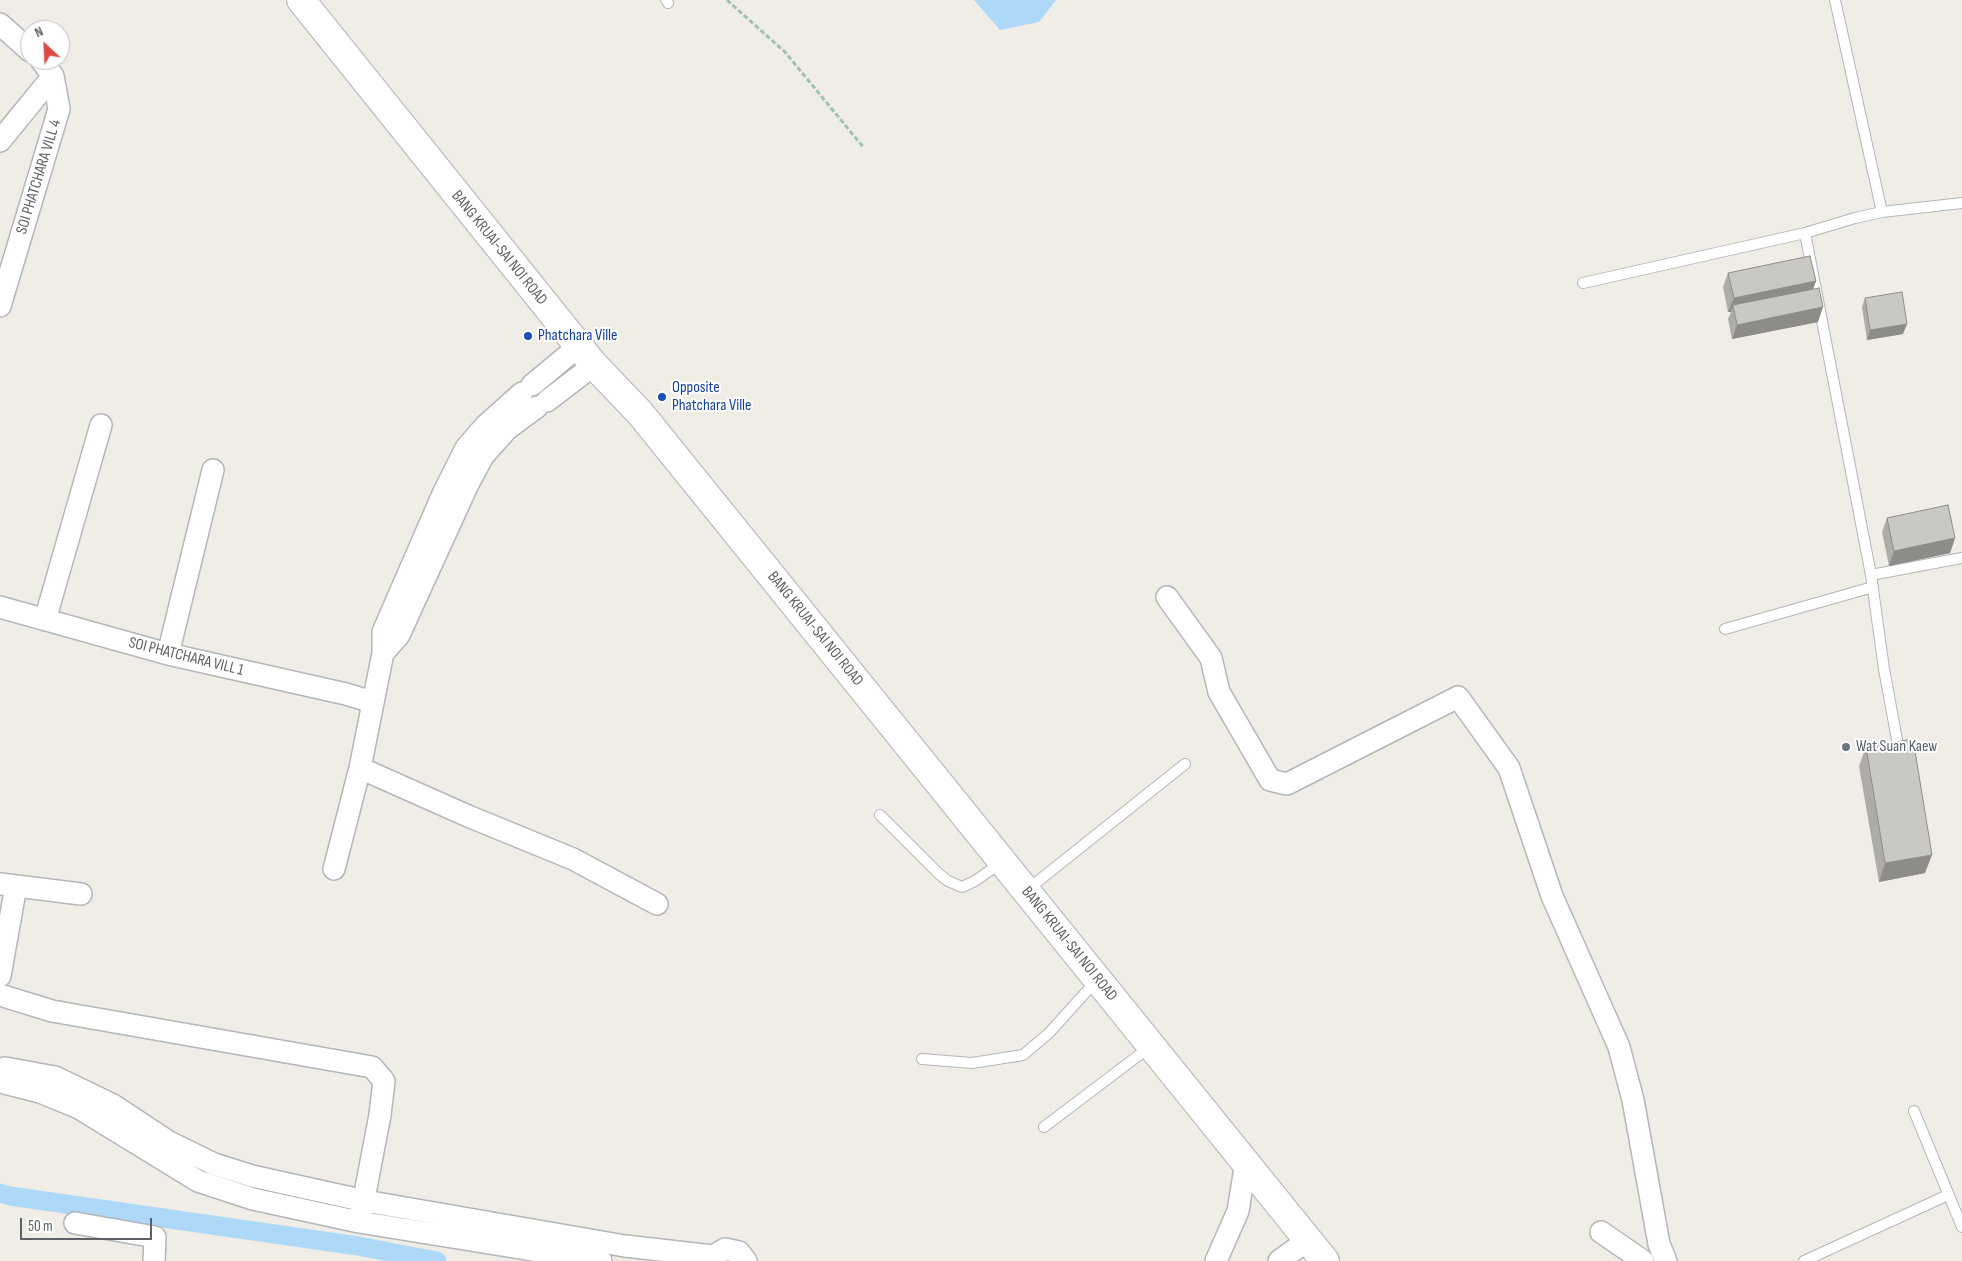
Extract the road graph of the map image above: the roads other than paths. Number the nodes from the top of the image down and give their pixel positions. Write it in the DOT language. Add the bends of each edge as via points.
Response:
graph roads {
  1 [pos="301,0"];
  2 [pos="1835,0"];
  3 [pos="0,24"];
  4 [pos="20,42"];
  5 [pos="46,70"];
  6 [pos="48,70"];
  7 [pos="0,141"];
  8 [pos="1962,203"];
  9 [pos="1882,212"];
  10 [pos="1805,232"];
  11 [pos="6,267"];
  12 [pos="1583,283"];
  13 [pos="0,306"];
  14 [pos="587,355"];
  15 [pos="101,425"];
  16 [pos="214,470"];
  17 [pos="1962,558"];
  18 [pos="1870,575"];
  19 [pos="1873,587"];
  20 [pos="1167,597"];
  21 [pos="0,606"];
  22 [pos="45,620"];
  23 [pos="1725,629"];
  24 [pos="168,654"];
  25 [pos="372,702"];
  26 [pos="1898,745"];
  27 [pos="1185,764"];
  28 [pos="360,768"];
  29 [pos="880,815"];
  30 [pos="1003,862"];
  31 [pos="334,870"];
  32 [pos="8,885"];
  33 [pos="1026,890"];
  34 [pos="81,894"];
  35 [pos="657,904"];
  36 [pos="0,976"];
  37 [pos="1098,980"];
  38 [pos="0,995"];
  39 [pos="1151,1046"];
  40 [pos="922,1058"];
  41 [pos="1,1071"];
  42 [pos="1914,1111"];
  43 [pos="1044,1128"];
  44 [pos="1246,1162"];
  45 [pos="1948,1195"];
  46 [pos="365,1201"];
  47 [pos="359,1222"];
  48 [pos="75,1223"];
  49 [pos="1962,1227"];
  50 [pos="1601,1232"];
  51 [pos="1317,1251"];
  52 [pos="624,1253"];
  53 [pos="711,1258"];
  54 [pos="154,1261"];
  55 [pos="602,1261"];
  56 [pos="746,1261"];
  57 [pos="1216,1261"];
  58 [pos="1279,1261"];
  59 [pos="1643,1261"];
  60 [pos="1666,1261"];
  61 [pos="1804,1261"];
  1 -- 14 [label="main road, BANG KRUAI-SAI NOI ROAD"];
  2 -- 9 [label="lane"];
  3 -- 4 [label="street"];
  5 -- 7 [label="street"];
  6 -- 11 [label="street, SOI PHATCHARA VILL 4" via="59,109"];
  8 -- 9 [label="lane"];
  9 -- 10 [label="lane"];
  10 -- 12 [label="lane"];
  10 -- 18 [label="lane"];
  11 -- 13 [label="street, SOI PHATCHARA VILL 4"];
  14 -- 25 [label="street" via="535,396 507,429 475,452 468,484 399,635 383,653"];
  14 -- 30 [label="main road, BANG KRUAI-SAI NOI ROAD" via="640,413"];
  15 -- 22 [label="street"];
  16 -- 24 [label="street"];
  17 -- 18 [label="lane"];
  18 -- 19 [label="lane"];
  19 -- 23 [label="lane"];
  19 -- 26 [label="lane"];
  20 -- 60 [label="street" via="1211,658 1219,692 1270,780 1287,784 1458,697 1509,768 1552,896 1618,1047 1633,1100 1659,1244"];
  21 -- 22 [label="street, SOI PHATCHARA VILL 1"];
  22 -- 24 [label="street, SOI PHATCHARA VILL 1"];
  24 -- 25 [label="street, SOI PHATCHARA VILL 1"];
  25 -- 28 [label="street"];
  27 -- 33 [label="lane"];
  28 -- 31 [label="street"];
  28 -- 35 [label="street" via="573,860"];
  29 -- 30 [label="lane" via="939,874 962,887"];
  30 -- 33 [label="main road, BANG KRUAI-SAI NOI ROAD"];
  32 -- 34 [label="street"];
  32 -- 36 [label="street"];
  33 -- 37 [label="main road, BANG KRUAI-SAI NOI ROAD"];
  37 -- 39 [label="main road, BANG KRUAI-SAI NOI ROAD"];
  37 -- 40 [label="lane" via="1023,1055 972,1063"];
  38 -- 46 [label="street" via="52,1011 372,1068 384,1081"];
  39 -- 43 [label="lane"];
  39 -- 44 [label="main road, BANG KRUAI-SAI NOI ROAD"];
  41 -- 46 [label="street" via="55,1077 214,1164 252,1176"];
  41 -- 47 [label="street" via="79,1108 198,1181 253,1199"];
  42 -- 45 [label="lane"];
  44 -- 51 [label="main road, BANG KRUAI-SAI NOI ROAD"];
  44 -- 57 [label="street" via="1238,1211"];
  45 -- 49 [label="lane"];
  45 -- 61 [label="lane"];
  46 -- 47 [label="street"];
  46 -- 52 [label="street"];
  47 -- 55 [label="street"];
  48 -- 54 [label="street" via="155,1237"];
  50 -- 59 [label="street"];
  51 -- 58 [label="street"];
  52 -- 53 [label="street"];
  53 -- 56 [label="street" via="725,1249 732,1249"];
}
